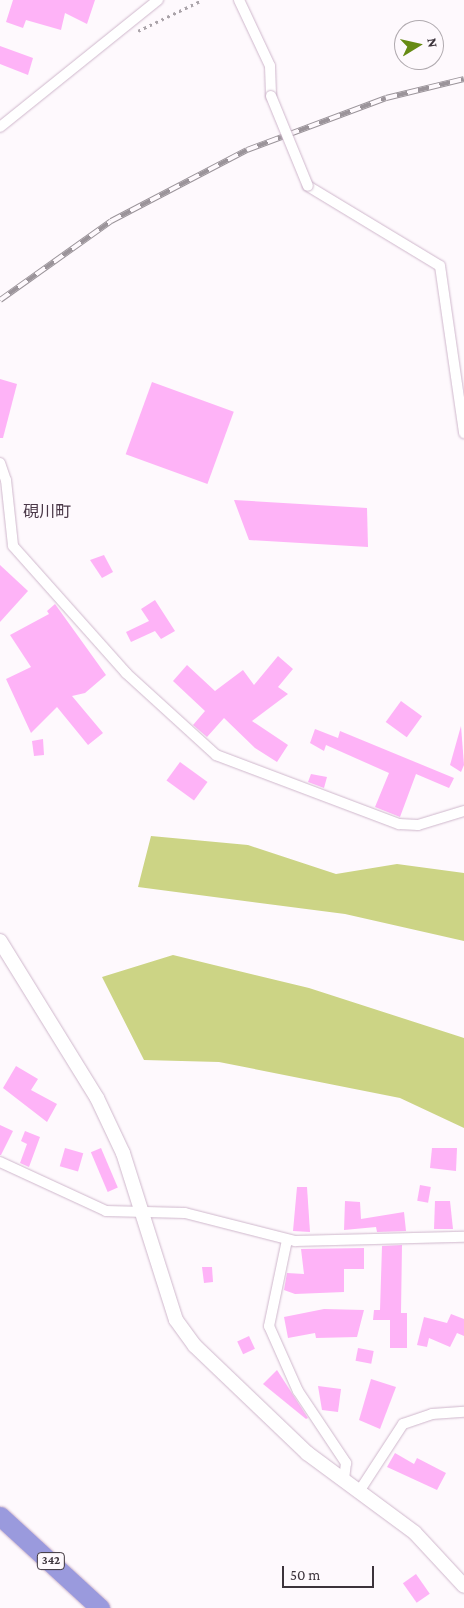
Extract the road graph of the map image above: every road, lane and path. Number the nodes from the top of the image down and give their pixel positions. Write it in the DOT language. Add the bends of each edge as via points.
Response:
graph roads {
  1 [pos="158,0"];
  2 [pos="240,2"];
  3 [pos="0,127"];
  4 [pos="464,433"];
  5 [pos="0,463"];
  6 [pos="464,811"];
  7 [pos="0,941"];
  8 [pos="0,1162"];
  9 [pos="144,1209"];
  10 [pos="464,1237"];
  11 [pos="287,1240"];
  12 [pos="464,1412"];
  13 [pos="344,1480"];
  14 [pos="360,1490"];
  15 [pos="0,1516"];
  16 [pos="464,1586"];
  17 [pos="100,1608"];
  1 -- 3 [label="street"];
  2 -- 4 [label="street, bridge" via="270,66 271,96 308,186 440,266"];
  5 -- 6 [label="street" via="6,480 13,546 126,673 216,755 399,824 418,825"];
  7 -- 9 [label="street" via="97,1098"];
  8 -- 9 [label="street" via="106,1211"];
  9 -- 11 [label="street" via="204,1216"];
  9 -- 13 [label="street" via="162,1289 176,1320 194,1346 307,1454"];
  10 -- 11 [label="street"];
  11 -- 13 [label="street" via="269,1326 298,1391 346,1463"];
  12 -- 14 [label="street" via="432,1414 403,1424"];
  13 -- 14 [label="street"];
  14 -- 16 [label="street" via="415,1533"];
  15 -- 17 [label="highway, 342"];
}
